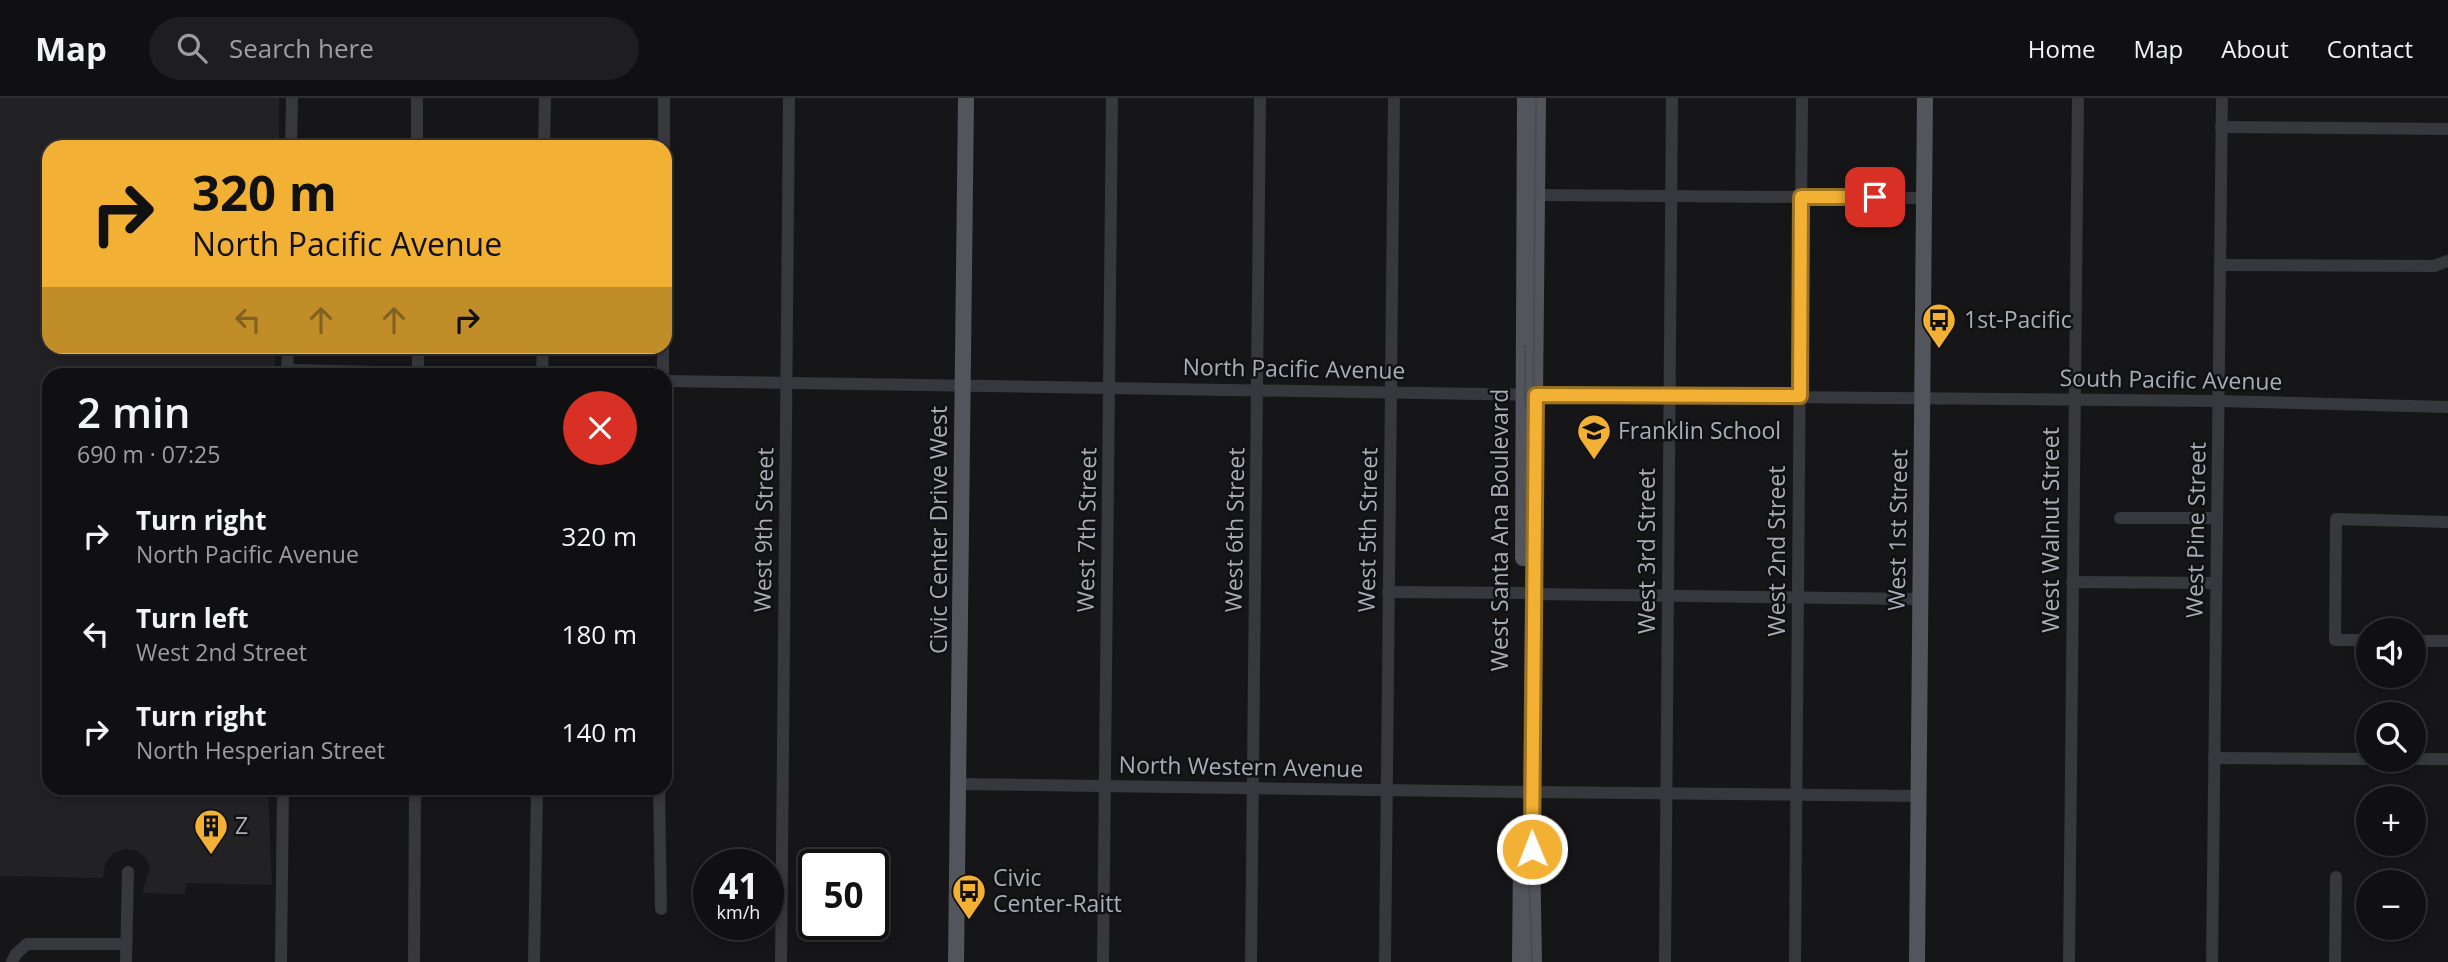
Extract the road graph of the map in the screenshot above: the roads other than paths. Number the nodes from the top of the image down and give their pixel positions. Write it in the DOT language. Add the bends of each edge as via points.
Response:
graph roads {
  1 [pos="292,98"];
  2 [pos="417,98"];
  3 [pos="545,98"];
  4 [pos="664,98"];
  5 [pos="789,98"];
  6 [pos="965,98"];
  7 [pos="1112,98"];
  8 [pos="1260,98"];
  9 [pos="1394,98"];
  10 [pos="1525,98"];
  11 [pos="1538,98"];
  12 [pos="1672,98"];
  13 [pos="1802,98"];
  14 [pos="1925,98"];
  15 [pos="2078,98"];
  16 [pos="2222,98"];
  17 [pos="2221,127"];
  18 [pos="2448,130"];
  19 [pos="291,140"];
  20 [pos="417,140"];
  21 [pos="544,140"];
  22 [pos="664,140"];
  23 [pos="1537,195"];
  24 [pos="1671,195"];
  25 [pos="1801,197"];
  26 [pos="1924,198"];
  27 [pos="2448,261"];
  28 [pos="2220,265"];
  29 [pos="672,381"];
  30 [pos="786,384"];
  31 [pos="963,386"];
  32 [pos="1109,388"];
  33 [pos="1257,390"];
  34 [pos="1391,391"];
  35 [pos="1670,394"];
  36 [pos="1530,395"];
  37 [pos="1800,396"];
  38 [pos="1923,397"];
  39 [pos="2448,398"];
  40 [pos="2074,399"];
  41 [pos="2218,401"];
  42 [pos="2418,406"];
  43 [pos="2448,407"];
  44 [pos="2120,518"];
  45 [pos="2217,519"];
  46 [pos="2448,522"];
  47 [pos="2072,582"];
  48 [pos="2216,583"];
  49 [pos="1388,592"];
  50 [pos="1528,594"];
  51 [pos="1668,596"];
  52 [pos="1798,597"];
  53 [pos="1920,599"];
  54 [pos="2356,640"];
  55 [pos="2426,641"];
  56 [pos="2448,641"];
  57 [pos="2214,758"];
  58 [pos="2356,759"];
  59 [pos="2426,759"];
  60 [pos="2448,759"];
  61 [pos="958,784"];
  62 [pos="1105,787"];
  63 [pos="1253,788"];
  64 [pos="1385,790"];
  65 [pos="1527,792"];
  66 [pos="1666,792"];
  67 [pos="283,795"];
  68 [pos="415,795"];
  69 [pos="537,795"];
  70 [pos="659,795"];
  71 [pos="1796,795"];
  72 [pos="1918,796"];
  73 [pos="128,872"];
  74 [pos="2336,877"];
  75 [pos="661,909"];
  76 [pos="126,944"];
  77 [pos="12,962"];
  78 [pos="126,962"];
  79 [pos="281,962"];
  80 [pos="414,962"];
  81 [pos="534,962"];
  82 [pos="781,962"];
  83 [pos="956,962"];
  84 [pos="1103,962"];
  85 [pos="1251,962"];
  86 [pos="1385,962"];
  87 [pos="1520,962"];
  88 [pos="1534,962"];
  89 [pos="1665,962"];
  90 [pos="1795,962"];
  91 [pos="1917,962"];
  92 [pos="2069,962"];
  93 [pos="2212,962"];
  94 [pos="2335,962"];
  1 -- 19 [label="street"];
  2 -- 20 [label="street"];
  3 -- 21 [label="street"];
  4 -- 22 [label="street"];
  5 -- 30 [label="street, West 9th Street"];
  6 -- 31 [label="main road, Civic Center Drive West"];
  7 -- 32 [label="street, West 7th Street"];
  8 -- 33 [label="street, West 6th Street"];
  9 -- 34 [label="street, West 5th Street"];
  10 -- 36 [label="main road, West Santa Ana Boulevard"];
  11 -- 23 [label="main road, West Santa Ana Boulevard"];
  12 -- 24 [label="street, West 3rd Street"];
  13 -- 25 [label="street, West 2nd Street"];
  14 -- 26 [label="main road, West 1st Street"];
  15 -- 40 [label="street, West Walnut Street"];
  16 -- 17 [label="street, West Pine Street"];
  17 -- 18 [label="street"];
  17 -- 28 [label="street, West Pine Street"];
  23 -- 24 [label="street"];
  23 -- 36 [label="main road, West Santa Ana Boulevard"];
  24 -- 25 [label="street"];
  24 -- 35 [label="street, West 3rd Street"];
  25 -- 26 [label="street"];
  25 -- 37 [label="street, West 2nd Street"];
  26 -- 38 [label="main road, West 1st Street"];
  27 -- 28 [label="street" via="2434,266"];
  28 -- 41 [label="street, West Pine Street"];
  29 -- 30 [label="street, North Pacific Avenue"];
  30 -- 31 [label="street, North Pacific Avenue"];
  30 -- 82 [label="street, West 9th Street"];
  31 -- 32 [label="street, North Pacific Avenue"];
  31 -- 61 [label="main road, Civic Center Drive West"];
  32 -- 33 [label="street, North Pacific Avenue"];
  32 -- 62 [label="street, West 7th Street"];
  33 -- 34 [label="street, North Pacific Avenue"];
  33 -- 63 [label="street, West 6th Street"];
  34 -- 36 [label="street, North Pacific Avenue"];
  34 -- 49 [label="street, West 5th Street"];
  35 -- 36 [label="street, North Pacific Avenue"];
  35 -- 37 [label="street, North Pacific Avenue"];
  35 -- 51 [label="street, West 3rd Street"];
  36 -- 50 [label="main road, West Santa Ana Boulevard"];
  37 -- 38 [label="street, North Pacific Avenue"];
  37 -- 52 [label="street, West 2nd Street"];
  38 -- 40 [label="street, South Pacific Avenue"];
  38 -- 53 [label="main road, West 1st Street"];
  39 -- 42 [label="street, South Pacific Avenue"];
  40 -- 41 [label="street, South Pacific Avenue"];
  40 -- 47 [label="street, West Walnut Street"];
  41 -- 42 [label="street, South Pacific Avenue"];
  41 -- 45 [label="street, West Pine Street"];
  42 -- 43 [label="street, South Pacific Avenue"];
  44 -- 45 [label="street"];
  45 -- 48 [label="street, West Pine Street"];
  46 -- 54 [label="street" via="2336,519 2336,640"];
  47 -- 48 [label="street"];
  47 -- 92 [label="street, West Walnut Street"];
  48 -- 57 [label="street, West Pine Street"];
  49 -- 50 [label="street"];
  49 -- 64 [label="street, West 5th Street"];
  50 -- 51 [label="street"];
  50 -- 65 [label="main road, West Santa Ana Boulevard"];
  51 -- 52 [label="street"];
  51 -- 66 [label="street, West 3rd Street"];
  52 -- 53 [label="street"];
  52 -- 71 [label="street, West 2nd Street"];
  53 -- 72 [label="main road, West 1st Street"];
  55 -- 56 [label="street"];
  57 -- 58 [label="street"];
  57 -- 93 [label="street, West Pine Street"];
  59 -- 60 [label="street"];
  61 -- 62 [label="street, North Western Avenue"];
  61 -- 83 [label="main road, Civic Center Drive West"];
  62 -- 63 [label="street, North Western Avenue"];
  62 -- 84 [label="street, West 7th Street"];
  63 -- 64 [label="street, North Western Avenue"];
  63 -- 85 [label="street, West 6th Street"];
  64 -- 65 [label="street, North Western Avenue"];
  64 -- 86 [label="street, West 5th Street"];
  65 -- 66 [label="street, North Western Avenue"];
  65 -- 87 [label="main road, West Santa Ana Boulevard"];
  65 -- 88 [label="main road, West Santa Ana Boulevard"];
  66 -- 71 [label="street, North Western Avenue"];
  66 -- 89 [label="street, West 3rd Street"];
  67 -- 79 [label="street"];
  68 -- 80 [label="street"];
  69 -- 81 [label="street"];
  70 -- 75 [label="street"];
  71 -- 72 [label="street, North Western Avenue"];
  71 -- 90 [label="street, West 2nd Street"];
  72 -- 91 [label="main road, West 1st Street"];
  73 -- 76 [label="street"];
  74 -- 94 [label="street"];
  76 -- 77 [label="street" via="27,944"];
  76 -- 78 [label="street"];
}
